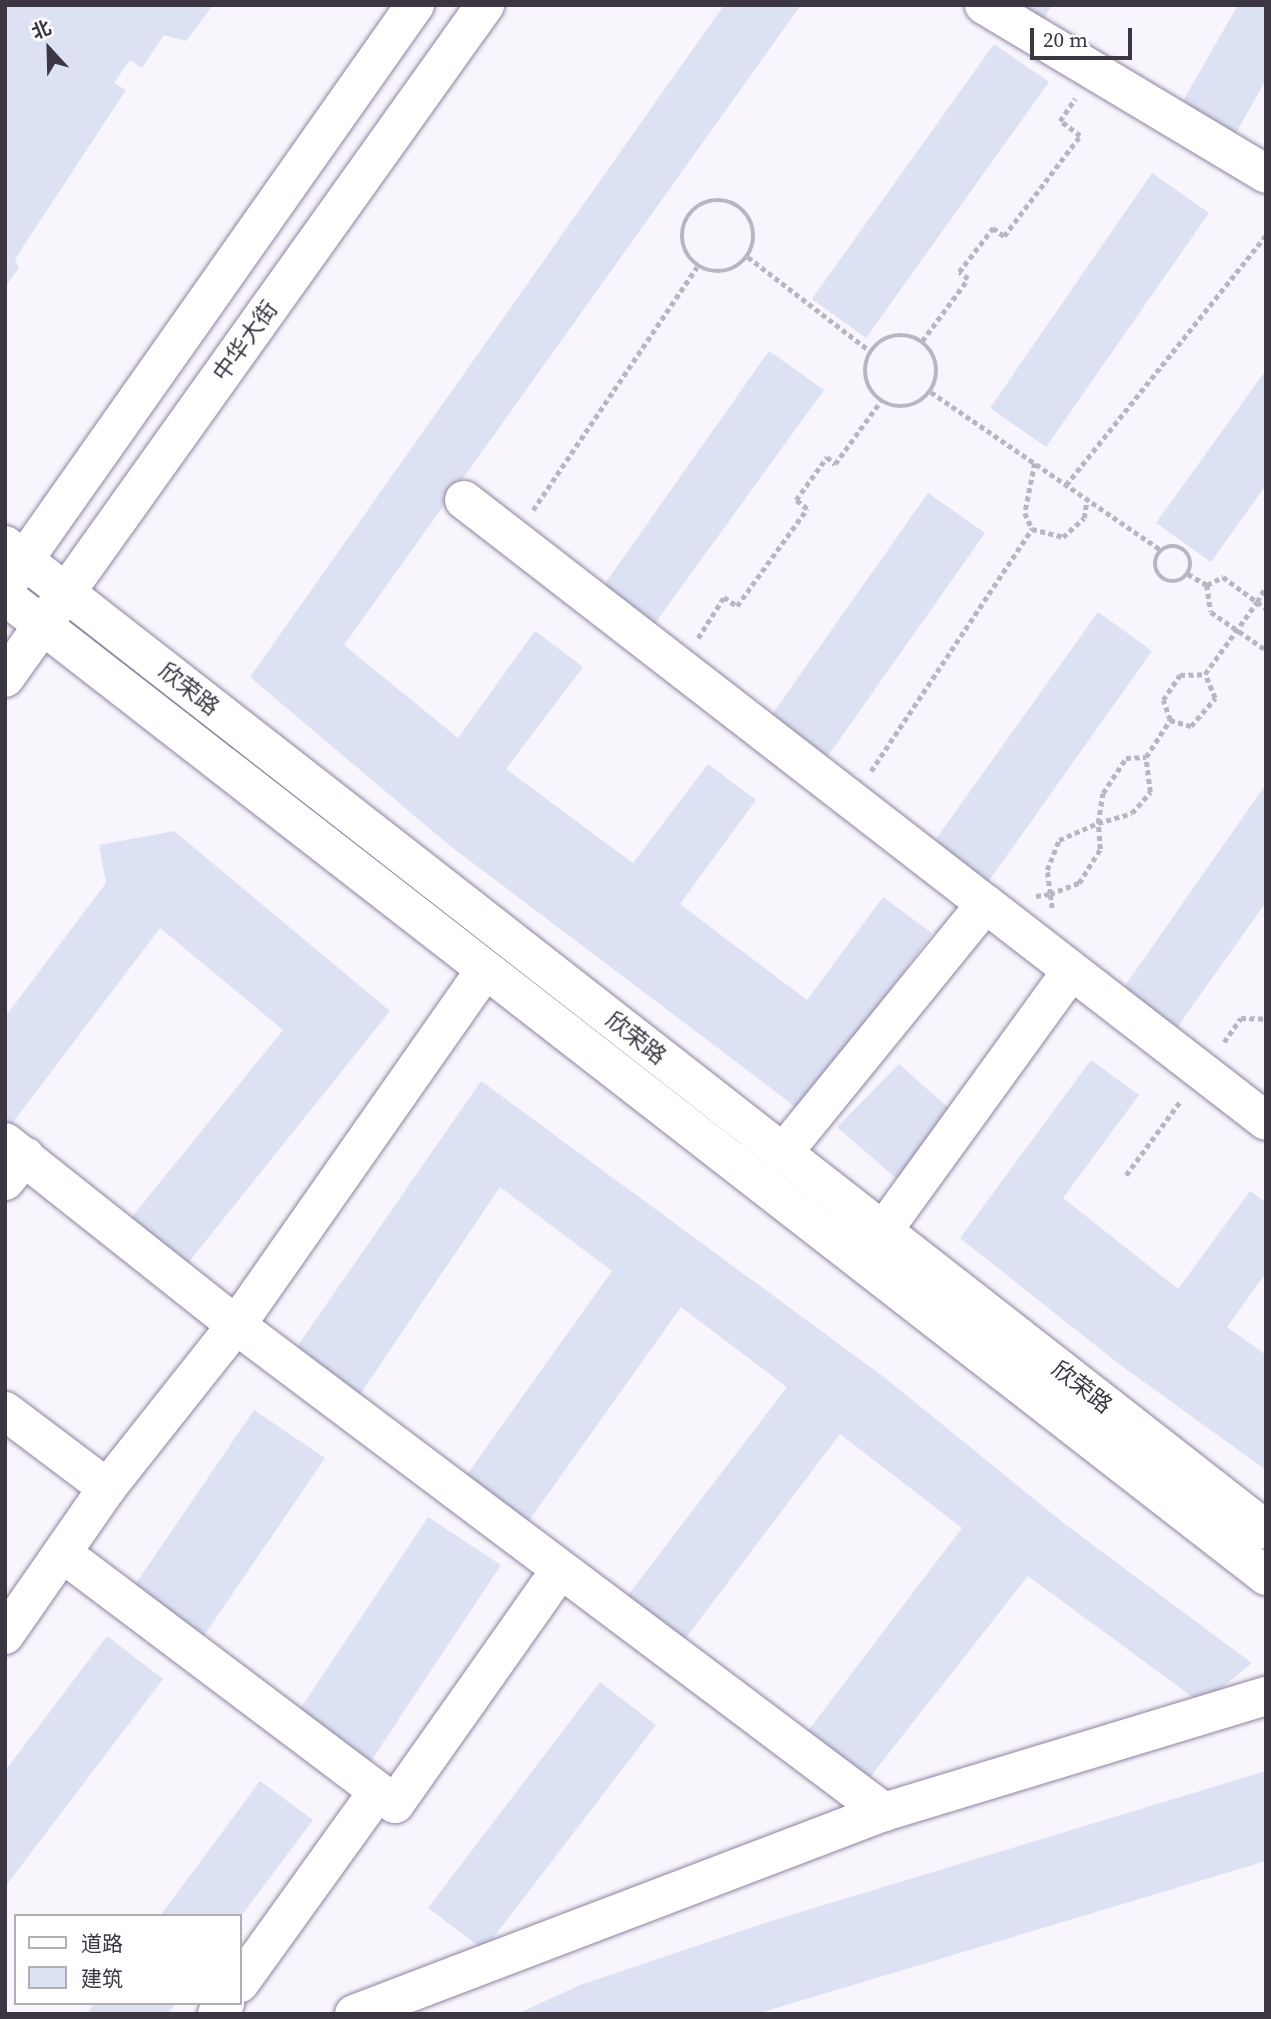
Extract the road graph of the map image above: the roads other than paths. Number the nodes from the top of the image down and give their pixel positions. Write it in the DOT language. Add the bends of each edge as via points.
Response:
graph roads {
  1 [pos="415,5"];
  2 [pos="485,5"];
  3 [pos="984,5"];
  4 [pos="1266,174"];
  5 [pos="464,500"];
  6 [pos="12,565"];
  7 [pos="65,591"];
  8 [pos="5,596"];
  9 [pos="41,625"];
  10 [pos="5,678"];
  11 [pos="985,904"];
  12 [pos="485,970"];
  13 [pos="1071,971"];
  14 [pos="1266,1121"];
  15 [pos="783,1153"];
  16 [pos="12,1160"];
  17 [pos="883,1231"];
  18 [pos="236,1325"];
  19 [pos="5,1411"];
  20 [pos="107,1488"];
  21 [pos="1266,1530"];
  22 [pos="62,1553"];
  23 [pos="561,1570"];
  24 [pos="1266,1576"];
  25 [pos="5,1635"];
  26 [pos="1266,1696"];
  27 [pos="378,1791"];
  28 [pos="884,1812"];
  29 [pos="242,1980"];
  30 [pos="354,2014"];
  1 -- 6 [label="street"];
  2 -- 7 [label="street, 中华大街"];
  3 -- 4 [label="street"];
  5 -- 11 [label="street"];
  6 -- 7 [label="street, 欣荣路"];
  7 -- 9 [label="street, 中华大街"];
  7 -- 15 [label="street, 欣荣路"];
  8 -- 9 [label="street, 欣荣路"];
  9 -- 10 [label="street, 中华大街"];
  9 -- 12 [label="street, 欣荣路"];
  11 -- 13 [label="street"];
  11 -- 15 [label="street"];
  12 -- 18 [label="street"];
  12 -- 24 [label="street, 欣荣路"];
  13 -- 14 [label="street"];
  13 -- 17 [label="street"];
  15 -- 17 [label="street, 欣荣路"];
  16 -- 18 [label="street"];
  17 -- 21 [label="street, 欣荣路"];
  18 -- 20 [label="street"];
  18 -- 23 [label="street"];
  19 -- 20 [label="street"];
  20 -- 22 [label="street"];
  22 -- 25 [label="street"];
  22 -- 27 [label="street"];
  23 -- 27 [label="street" via="394,1804"];
  23 -- 28 [label="street"];
  26 -- 28 [label="street"];
  27 -- 29 [label="street"];
  28 -- 30 [label="street"];
}
